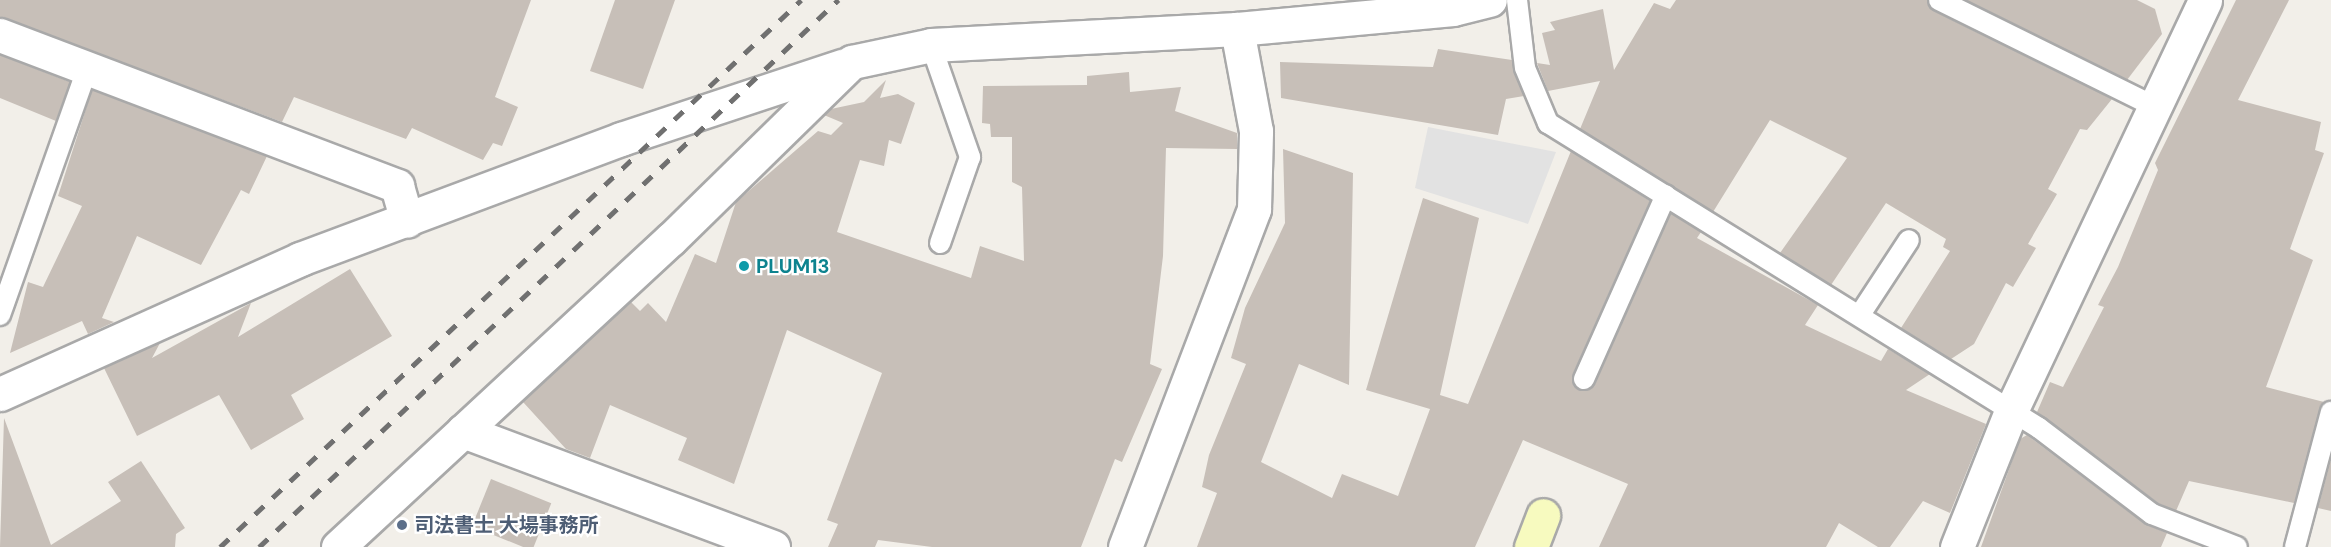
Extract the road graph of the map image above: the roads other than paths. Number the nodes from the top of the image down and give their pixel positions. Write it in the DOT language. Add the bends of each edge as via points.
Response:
graph roads {
  1 [pos="1490,0"];
  2 [pos="1516,0"];
  3 [pos="1939,0"];
  4 [pos="2205,0"];
  5 [pos="1451,4"];
  6 [pos="1237,29"];
  7 [pos="0,35"];
  8 [pos="931,45"];
  9 [pos="852,62"];
  10 [pos="87,69"];
  11 [pos="2151,105"];
  12 [pos="1666,195"];
  13 [pos="407,221"];
  14 [pos="1909,240"];
  15 [pos="940,243"];
  16 [pos="1861,313"];
  17 [pos="0,315"];
  18 [pos="1584,379"];
  19 [pos="0,394"];
  20 [pos="2011,411"];
  21 [pos="2331,412"];
  22 [pos="463,432"];
  23 [pos="1542,515"];
  24 [pos="338,547"];
  25 [pos="773,547"];
  26 [pos="1125,547"];
  27 [pos="1531,547"];
  28 [pos="1957,547"];
  29 [pos="2237,547"];
  30 [pos="2295,547"];
  1 -- 5 [label="street"];
  2 -- 12 [label="lane" via="1525,68 1548,123"];
  3 -- 11 [label="lane"];
  4 -- 11 [label="street"];
  5 -- 6 [label="street"];
  6 -- 8 [label="street"];
  6 -- 26 [label="street" via="1256,131 1254,209"];
  7 -- 10 [label="street"];
  8 -- 9 [label="street"];
  8 -- 15 [label="lane" via="970,157"];
  9 -- 13 [label="street" via="621,139"];
  9 -- 22 [label="street"];
  10 -- 13 [label="street" via="397,186"];
  10 -- 17 [label="lane"];
  11 -- 20 [label="street"];
  12 -- 16 [label="lane"];
  12 -- 18 [label="lane"];
  13 -- 19 [label="street" via="300,259"];
  14 -- 16 [label="lane"];
  16 -- 20 [label="lane"];
  20 -- 28 [label="street"];
  20 -- 29 [label="lane" via="2152,513"];
  21 -- 30 [label="lane"];
  22 -- 24 [label="street"];
  22 -- 25 [label="street"];
  23 -- 27 [label="street"];
}
